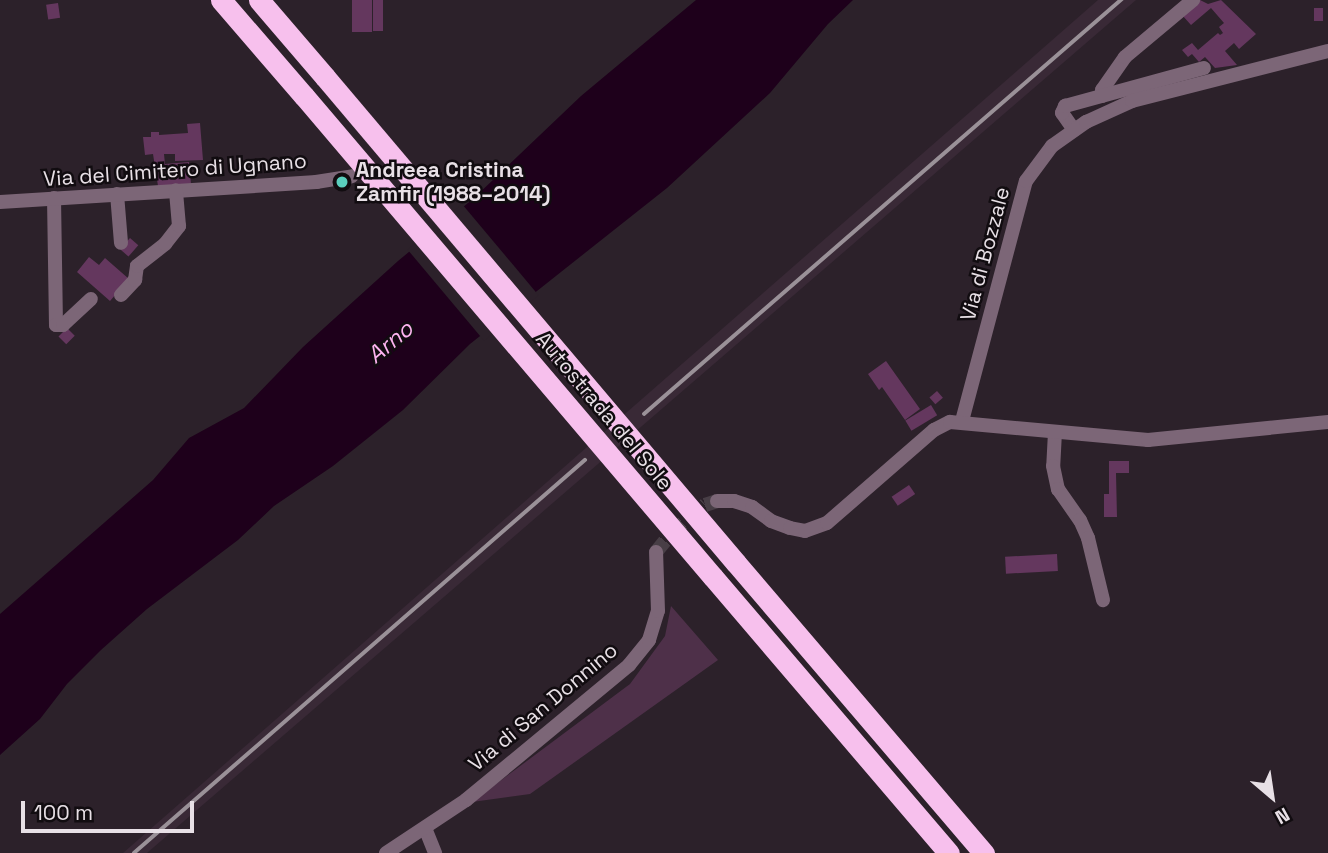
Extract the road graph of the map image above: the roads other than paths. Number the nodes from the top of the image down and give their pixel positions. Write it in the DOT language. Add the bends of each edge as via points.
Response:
graph roads {
  1 [pos="221,0"];
  2 [pos="259,0"];
  3 [pos="1193,0"];
  4 [pos="1328,51"];
  5 [pos="1204,68"];
  6 [pos="1102,96"];
  7 [pos="1074,130"];
  8 [pos="352,176"];
  9 [pos="176,190"];
  10 [pos="117,194"];
  11 [pos="54,198"];
  12 [pos="0,202"];
  13 [pos="121,243"];
  14 [pos="121,295"];
  15 [pos="91,299"];
  16 [pos="962,421"];
  17 [pos="1328,422"];
  18 [pos="1055,432"];
  19 [pos="718,501"];
  20 [pos="656,552"];
  21 [pos="1103,600"];
  22 [pos="425,828"];
  23 [pos="386,853"];
  24 [pos="435,853"];
  25 [pos="949,853"];
  26 [pos="984,853"];
  1 -- 25 [label="highway, Autostrada del Sole, bridge"];
  2 -- 26 [label="highway, Autostrada del Sole, bridge"];
  3 -- 6 [label="street" via="1125,57"];
  4 -- 7 [label="street, Via di Bozzale" via="1132,101"];
  5 -- 6 [label="street"];
  6 -- 7 [label="street" via="1062,109"];
  7 -- 16 [label="street, Via di Bozzale" via="1052,146 1026,181"];
  8 -- 9 [label="street, Via del Cimitero di Ugnano"];
  9 -- 10 [label="street, Via del Cimitero di Ugnano"];
  9 -- 14 [label="street" via="179,226 137,266 135,280"];
  10 -- 11 [label="street, Via del Cimitero di Ugnano"];
  10 -- 13 [label="street"];
  11 -- 12 [label="street, Via del Cimitero di Ugnano"];
  11 -- 15 [label="street" via="56,325 63,325"];
  16 -- 18 [label="street"];
  16 -- 19 [label="street" via="934,430 827,523 805,531 771,521 752,507"];
  17 -- 18 [label="street" via="1148,440"];
  18 -- 21 [label="street" via="1053,466 1058,489 1088,538"];
  20 -- 22 [label="street, Via di San Donnino" via="658,611 649,640 629,665 466,800"];
  22 -- 23 [label="street, Via di San Donnino"];
  22 -- 24 [label="street"];
}
